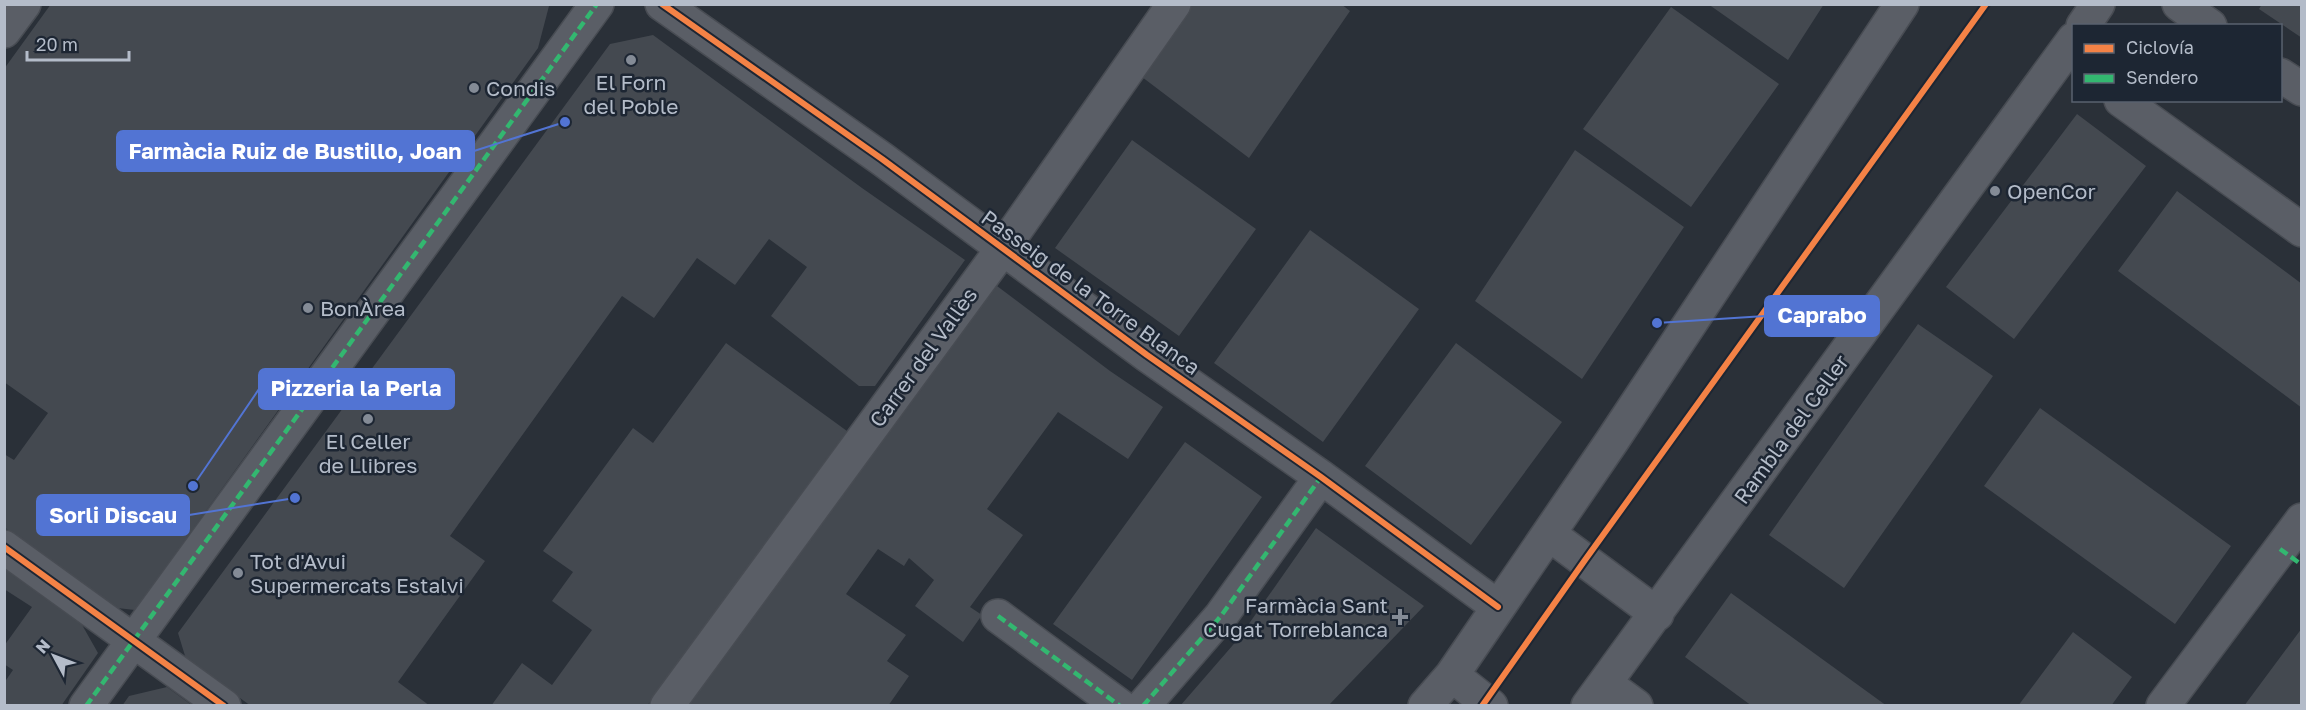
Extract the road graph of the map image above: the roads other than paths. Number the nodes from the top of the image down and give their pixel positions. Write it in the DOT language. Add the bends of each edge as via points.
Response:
graph roads {
  1 [pos="24,4"];
  2 [pos="597,4"];
  3 [pos="662,4"];
  4 [pos="1174,4"];
  5 [pos="1902,4"];
  6 [pos="2098,4"];
  7 [pos="2179,4"];
  8 [pos="2084,24"];
  9 [pos="2207,24"];
  10 [pos="4,31"];
  11 [pos="2069,54"];
  12 [pos="2282,76"];
  13 [pos="2301,89"];
  14 [pos="2124,102"];
  15 [pos="2301,230"];
  16 [pos="1003,248"];
  17 [pos="1321,477"];
  18 [pos="2301,520"];
  19 [pos="1549,534"];
  20 [pos="4,548"];
  21 [pos="2291,557"];
  22 [pos="1498,607"];
  23 [pos="1657,614"];
  24 [pos="998,616"];
  25 [pos="127,650"];
  26 [pos="1452,675"];
  27 [pos="1597,695"];
  28 [pos="86,705"];
  29 [pos="224,705"];
  30 [pos="667,705"];
  31 [pos="1120,705"];
  32 [pos="1143,705"];
  33 [pos="1425,705"];
  34 [pos="1491,705"];
  35 [pos="1636,705"];
  36 [pos="2163,705"];
  1 -- 10 [label="street"];
  2 -- 25 [label="street"];
  3 -- 16 [label="street, Passeig de la Torre Blanca"];
  4 -- 16 [label="street, Carrer del Vallès"];
  5 -- 19 [label="street"];
  6 -- 8 [label="street"];
  7 -- 9 [label="street"];
  11 -- 23 [label="street, Rambla del Celler"];
  12 -- 13 [label="street"];
  14 -- 15 [label="street"];
  16 -- 17 [label="street, Passeig de la Torre Blanca"];
  16 -- 30 [label="street, Carrer del Vallès"];
  17 -- 22 [label="street, Passeig de la Torre Blanca"];
  17 -- 32 [label="street" via="1221,616"];
  18 -- 21 [label="street"];
  19 -- 22 [label="street"];
  19 -- 23 [label="street"];
  20 -- 25 [label="street"];
  21 -- 36 [label="street"];
  22 -- 26 [label="street"];
  23 -- 27 [label="street, Rambla del Celler"];
  24 -- 31 [label="street"];
  25 -- 28 [label="street"];
  25 -- 29 [label="street"];
  26 -- 33 [label="street"];
  26 -- 34 [label="street"];
  27 -- 35 [label="street"];
}
